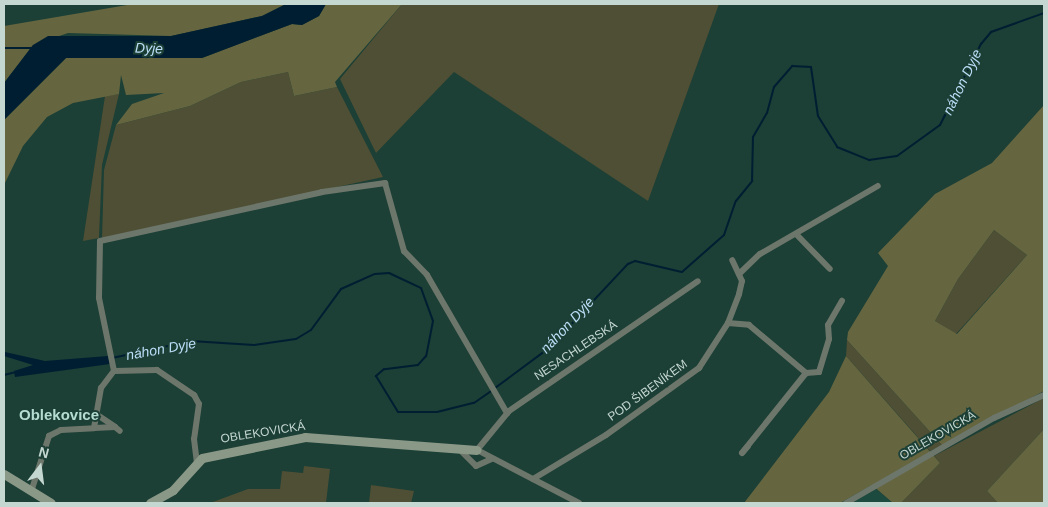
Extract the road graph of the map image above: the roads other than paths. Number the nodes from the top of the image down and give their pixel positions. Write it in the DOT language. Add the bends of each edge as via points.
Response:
graph roads {
  1 [pos="878,186"];
  2 [pos="797,235"];
  3 [pos="732,260"];
  4 [pos="830,269"];
  5 [pos="739,274"];
  6 [pos="698,281"];
  7 [pos="842,301"];
  8 [pos="728,323"];
  9 [pos="113,368"];
  10 [pos="806,373"];
  11 [pos="1044,395"];
  12 [pos="507,413"];
  13 [pos="96,414"];
  14 [pos="94,428"];
  15 [pos="748,446"];
  16 [pos="459,449"];
  17 [pos="476,450"];
  18 [pos="492,459"];
  19 [pos="197,464"];
  20 [pos="4,474"];
  21 [pos="533,479"];
  22 [pos="35,498"];
  23 [pos="51,503"];
  24 [pos="150,503"];
  25 [pos="580,503"];
  26 [pos="846,503"];
  1 -- 2 [label="street"];
  2 -- 4 [label="street"];
  2 -- 5 [label="street" via="760,254"];
  3 -- 5 [label="street"];
  5 -- 8 [label="street, POD ŠIBENÍKEM" via="739,294"];
  6 -- 12 [label="street, NESACHLEBSKÁ"];
  7 -- 10 [label="street" via="828,325 829,338 820,372"];
  8 -- 10 [label="street" via="750,325"];
  8 -- 21 [label="street, POD ŠIBENÍKEM" via="699,368 606,435"];
  9 -- 12 [label="street" via="98,287 100,241 385,183 404,251 427,275"];
  9 -- 13 [label="street" via="101,388"];
  9 -- 19 [label="street" via="157,370 194,395 199,404 194,439"];
  10 -- 15 [label="street"];
  11 -- 26 [label="street, OBLEKOVICKÁ" via="994,418"];
  12 -- 17 [label="street, NESACHLEBSKÁ"];
  13 -- 14 [label="street"];
  13 -- 14 [label="street" via="118,429"];
  14 -- 22 [label="street" via="61,430 49,436"];
  16 -- 17 [label="street, OBLEKOVICKÁ"];
  16 -- 18 [label="street" via="476,466"];
  16 -- 19 [label="street, OBLEKOVICKÁ" via="305,437 218,452"];
  17 -- 18 [label="street, OBLEKOVICKÁ"];
  18 -- 21 [label="street, OBLEKOVICKÁ"];
  19 -- 24 [label="street, OBLEKOVICKÁ" via="173,490"];
  20 -- 22 [label="street"];
  21 -- 25 [label="street, OBLEKOVICKÁ"];
  22 -- 23 [label="street"];
}
